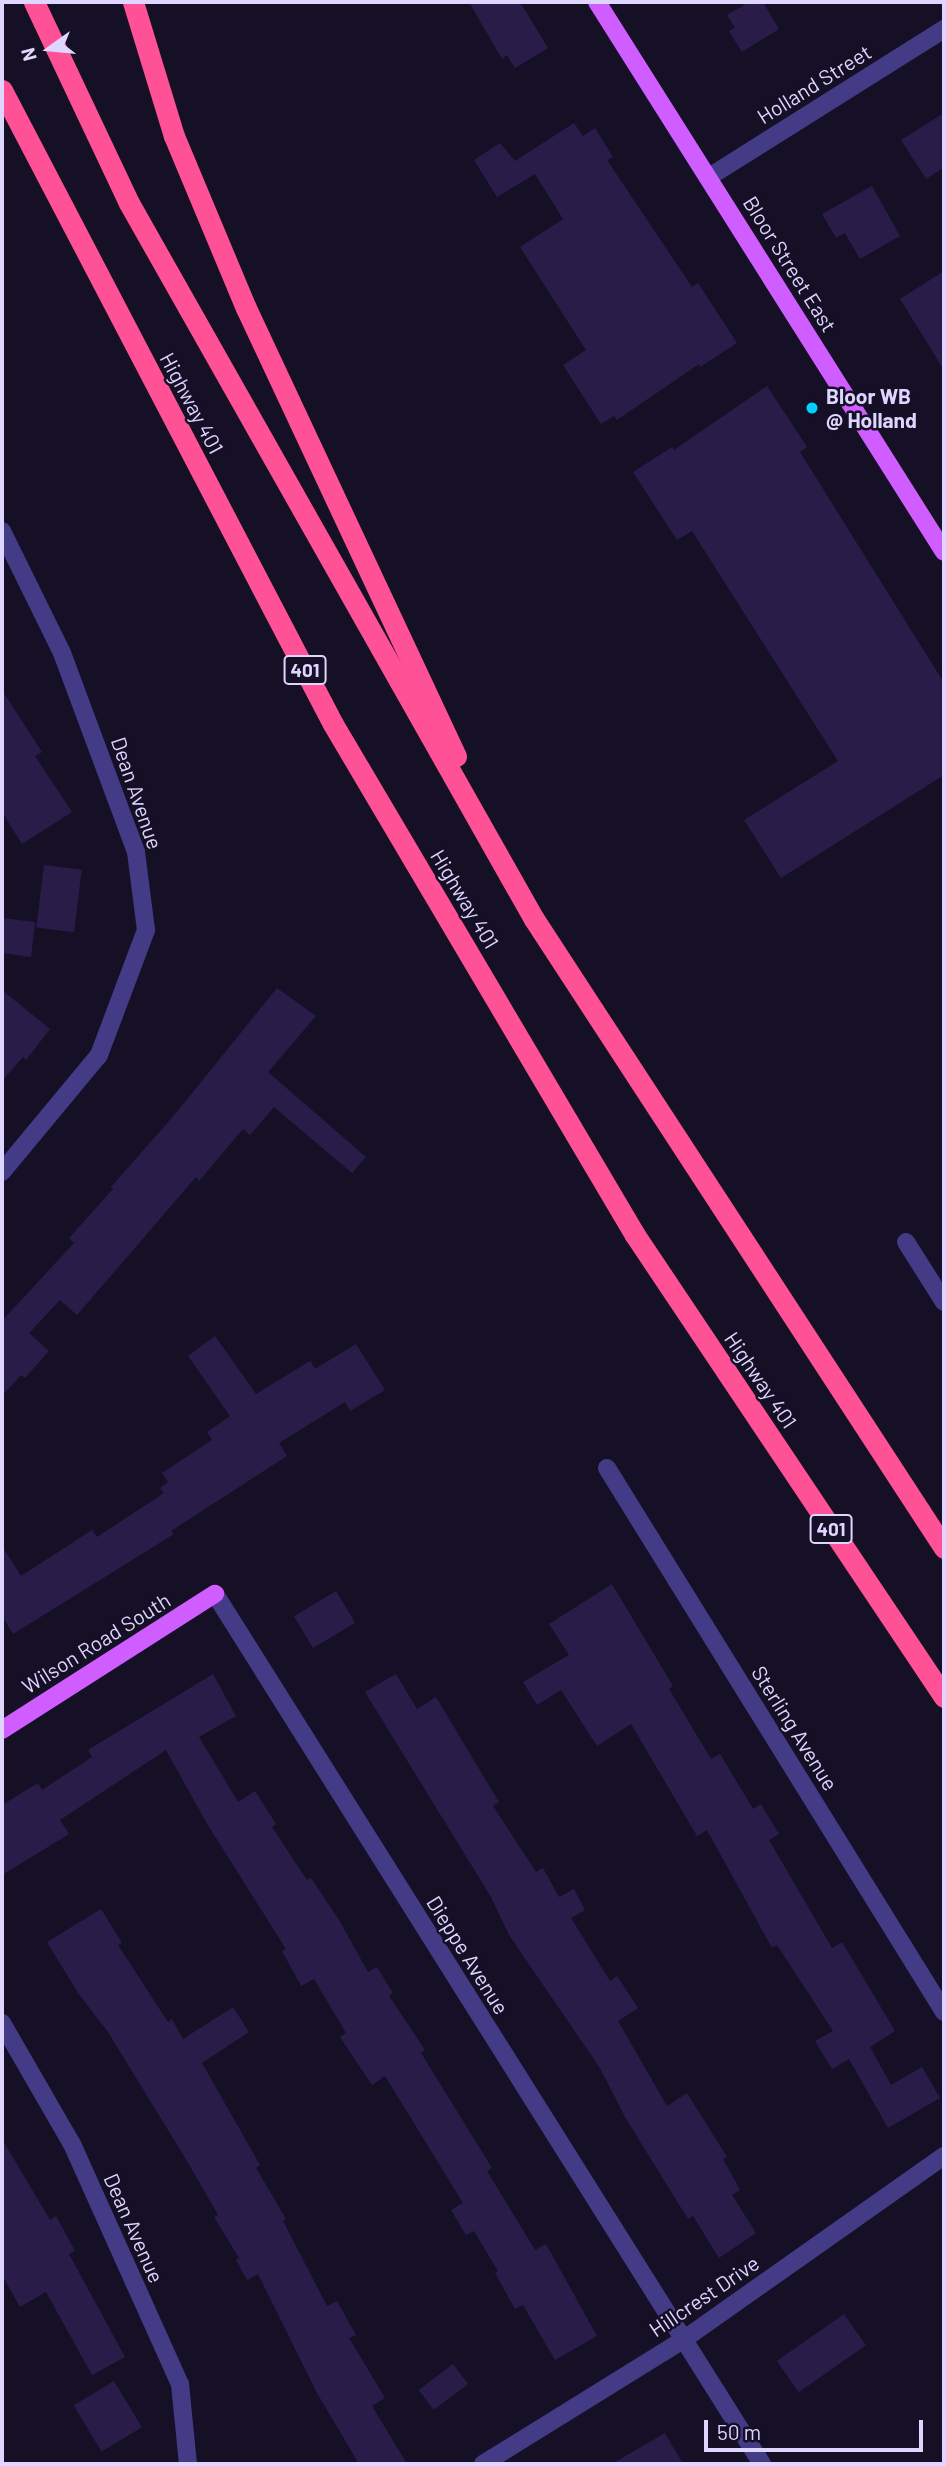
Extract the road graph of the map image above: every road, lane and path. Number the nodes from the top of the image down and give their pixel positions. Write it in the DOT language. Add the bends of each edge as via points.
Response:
graph roads {
  1 [pos="34,2"];
  2 [pos="132,2"];
  3 [pos="597,2"];
  4 [pos="944,29"];
  5 [pos="2,90"];
  6 [pos="709,177"];
  7 [pos="2,531"];
  8 [pos="944,552"];
  9 [pos="534,919"];
  10 [pos="2,1172"];
  11 [pos="906,1242"];
  12 [pos="944,1302"];
  13 [pos="607,1468"];
  14 [pos="944,1548"];
  15 [pos="215,1594"];
  16 [pos="944,1697"];
  17 [pos="2,1730"];
  18 [pos="944,2012"];
  19 [pos="2,2023"];
  20 [pos="944,2156"];
  21 [pos="683,2340"];
  22 [pos="188,2464"];
  23 [pos="483,2464"];
  24 [pos="762,2464"];
  1 -- 9 [label="highway, Highway 401" via="129,203"];
  2 -- 9 [label="highway" via="174,136 246,308"];
  3 -- 6 [label="main road, Bloor Street East"];
  4 -- 6 [label="street, Holland Street"];
  5 -- 16 [label="highway, Highway 401 / 401" via="333,724 635,1235"];
  6 -- 8 [label="main road, Bloor Street East"];
  7 -- 10 [label="street, Dean Avenue" via="61,653 136,852 146,930 99,1055"];
  9 -- 14 [label="highway, Highway 401"];
  11 -- 12 [label="street"];
  13 -- 18 [label="street, Sterling Avenue"];
  15 -- 17 [label="main road, Wilson Road South"];
  15 -- 21 [label="street, Dieppe Avenue"];
  19 -- 22 [label="street, Dean Avenue" via="72,2144 180,2384"];
  20 -- 21 [label="street, Hillcrest Drive"];
  21 -- 23 [label="street, Hillcrest Drive"];
  21 -- 24 [label="street, Dieppe Avenue"];
}
